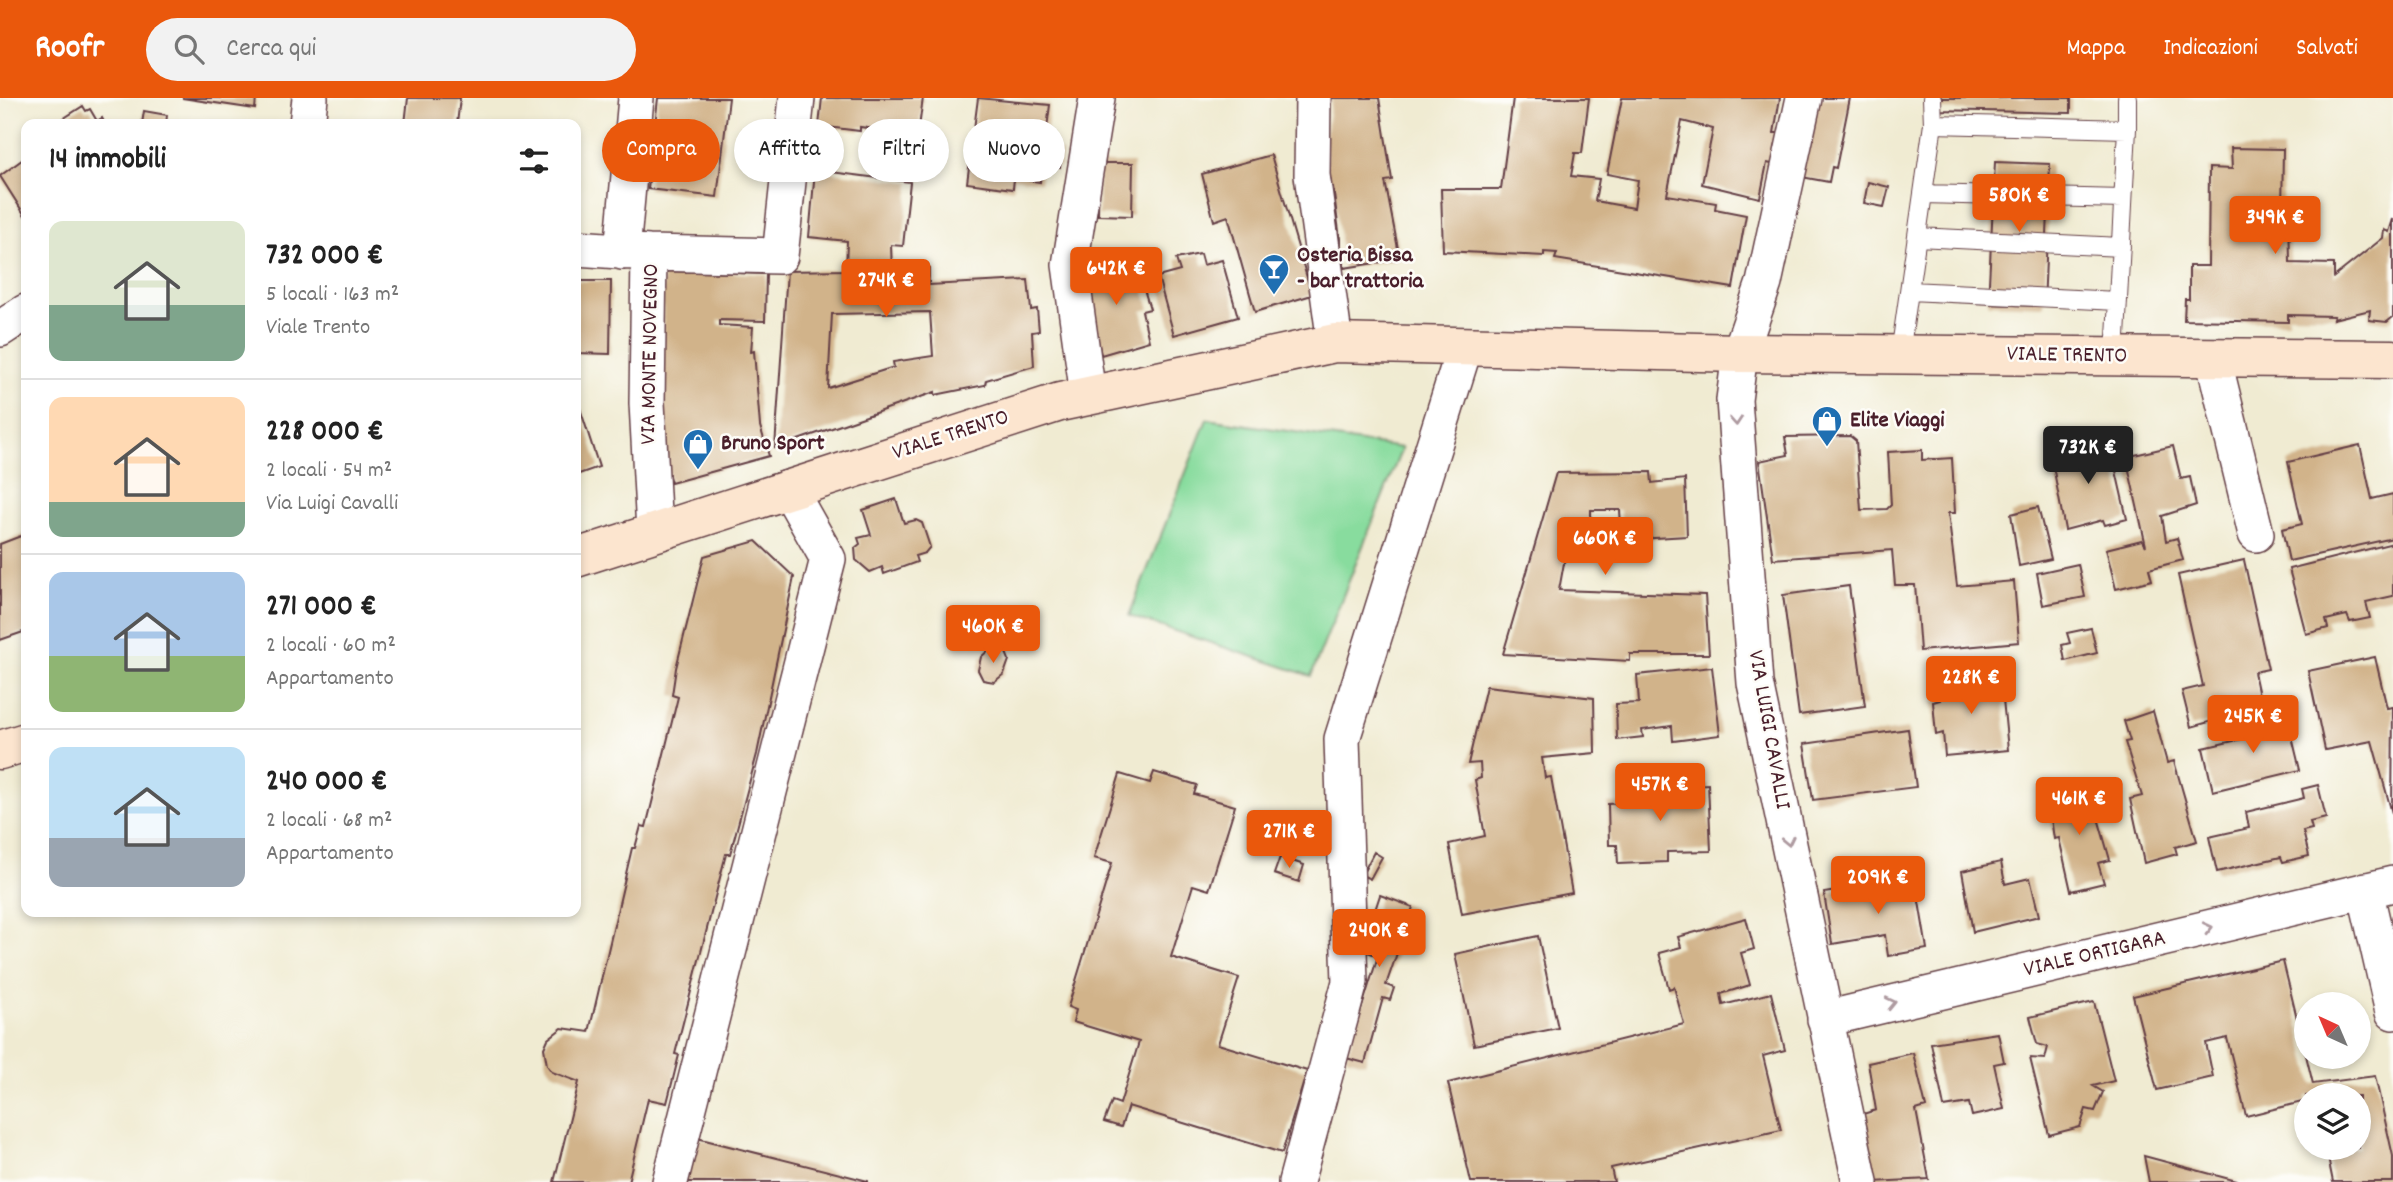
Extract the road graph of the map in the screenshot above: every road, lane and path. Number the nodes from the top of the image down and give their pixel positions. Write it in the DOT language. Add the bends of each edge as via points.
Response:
graph roads {
  1 [pos="310,98"];
  2 [pos="636,98"];
  3 [pos="797,98"];
  4 [pos="1097,98"];
  5 [pos="1313,98"];
  6 [pos="1804,98"];
  7 [pos="1931,98"];
  8 [pos="2127,98"];
  9 [pos="308,119"];
  10 [pos="1933,124"];
  11 [pos="2127,129"];
  12 [pos="1923,194"];
  13 [pos="2123,199"];
  14 [pos="1917,237"];
  15 [pos="2121,247"];
  16 [pos="581,248"];
  17 [pos="636,253"];
  18 [pos="1909,291"];
  19 [pos="2118,301"];
  20 [pos="21,315"];
  21 [pos="0,329"];
  22 [pos="1335,343"];
  23 [pos="1465,346"];
  24 [pos="1740,354"];
  25 [pos="1900,354"];
  26 [pos="2115,356"];
  27 [pos="2213,357"];
  28 [pos="2393,359"];
  29 [pos="1088,395"];
  30 [pos="788,488"];
  31 [pos="654,531"];
  32 [pos="2256,534"];
  33 [pos="581,556"];
  34 [pos="21,744"];
  35 [pos="0,750"];
  36 [pos="2379,887"];
  37 [pos="2393,1012"];
  38 [pos="1825,1019"];
  39 [pos="670,1182"];
  40 [pos="1296,1182"];
  41 [pos="1860,1182"];
  1 -- 9 [label="street"];
  2 -- 17 [label="street"];
  3 -- 17 [label="street, VIA MONTE NOVEGNO" via="780,256"];
  4 -- 29 [label="street" via="1070,265"];
  5 -- 22 [label="street" via="1312,175"];
  6 -- 24 [label="street" via="1763,284"];
  7 -- 10 [label="lane"];
  8 -- 11 [label="lane"];
  10 -- 11 [label="lane"];
  10 -- 12 [label="lane"];
  11 -- 13 [label="lane"];
  12 -- 13 [label="lane"];
  12 -- 14 [label="lane"];
  13 -- 15 [label="lane"];
  14 -- 15 [label="lane"];
  14 -- 18 [label="lane"];
  15 -- 19 [label="lane"];
  16 -- 17 [label="street"];
  17 -- 31 [label="street, VIA MONTE NOVEGNO"];
  18 -- 19 [label="lane"];
  18 -- 25 [label="lane"];
  19 -- 26 [label="lane"];
  20 -- 21 [label="street"];
  22 -- 23 [label="main road, VIALE TRENTO"];
  22 -- 29 [label="main road, VIALE TRENTO"];
  23 -- 24 [label="main road, VIALE TRENTO"];
  23 -- 40 [label="street" via="1342,740 1350,982"];
  24 -- 25 [label="main road, VIALE TRENTO"];
  24 -- 38 [label="street, VIA LUIGI CAVALLI, one-way" via="1734,400 1755,683"];
  25 -- 26 [label="main road, VIALE TRENTO"];
  26 -- 27 [label="main road, VIALE TRENTO"];
  27 -- 28 [label="main road, VIALE TRENTO"];
  27 -- 32 [label="street"];
  29 -- 30 [label="main road, VIALE TRENTO"];
  30 -- 31 [label="main road, VIALE TRENTO"];
  30 -- 39 [label="street" via="828,559"];
  31 -- 33 [label="main road, VIALE TRENTO"];
  34 -- 35 [label="main road"];
  36 -- 37 [label="street, VIALE ORTIGARA"];
  38 -- 36 [label="street, VIALE ORTIGARA, one-way"];
  38 -- 41 [label="street, VIA LUIGI CAVALLI"];
}
